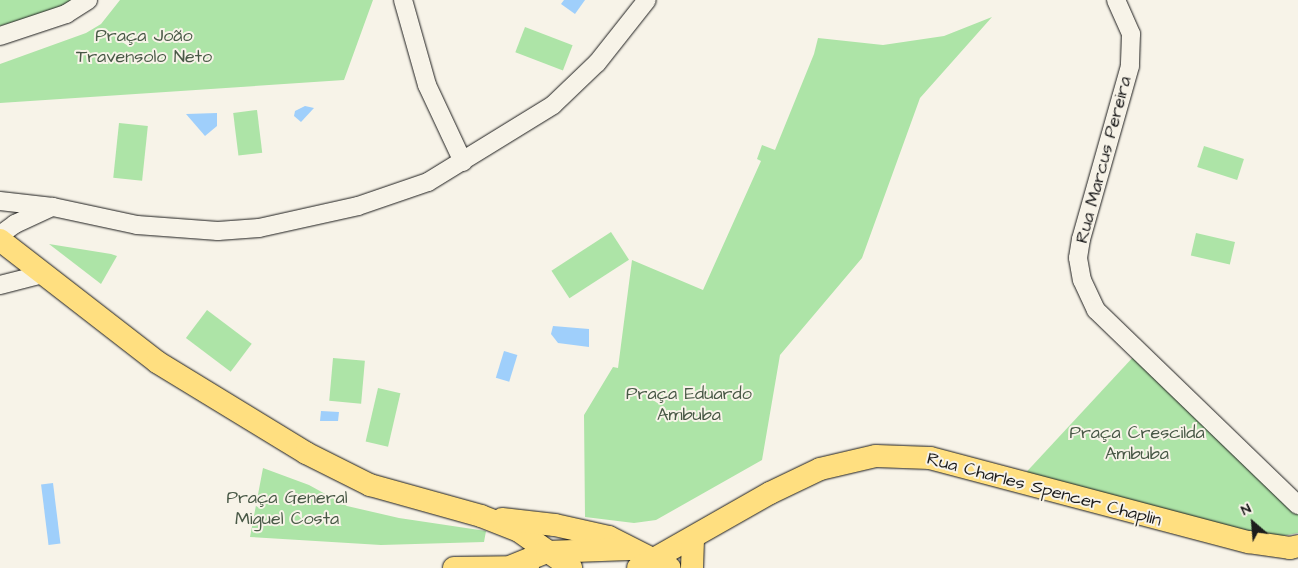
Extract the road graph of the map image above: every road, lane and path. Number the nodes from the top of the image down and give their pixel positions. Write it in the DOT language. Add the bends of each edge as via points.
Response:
graph roads {
  1 [pos="88,0"];
  2 [pos="403,0"];
  3 [pos="647,0"];
  4 [pos="1116,0"];
  5 [pos="0,36"];
  6 [pos="463,162"];
  7 [pos="0,201"];
  8 [pos="53,207"];
  9 [pos="0,235"];
  10 [pos="0,240"];
  11 [pos="44,274"];
  12 [pos="0,285"];
  13 [pos="1298,505"];
  14 [pos="482,516"];
  15 [pos="689,541"];
  16 [pos="1298,546"];
  17 [pos="547,552"];
  18 [pos="653,563"];
  19 [pos="512,566"];
  20 [pos="454,568"];
  21 [pos="573,568"];
  22 [pos="692,568"];
  1 -- 5 [label="street" via="66,14"];
  2 -- 6 [label="street" via="427,86"];
  3 -- 6 [label="street" via="597,63 553,105"];
  4 -- 13 [label="street, Rua Marcus Pereira" via="1131,34 1130,66 1081,239 1078,258 1082,280 1096,310"];
  6 -- 8 [label="street" via="428,182 358,206 259,228 218,230 137,225"];
  7 -- 8 [label="street"];
  8 -- 9 [label="street" via="20,221"];
  10 -- 11 [label="main road"];
  11 -- 12 [label="street"];
  11 -- 14 [label="main road" via="157,362 306,453 370,485"];
  14 -- 17 [label="main road" via="519,531"];
  14 -- 18 [label="main road" via="555,525 609,537"];
  15 -- 16 [label="main road, Rua Charles Spencer Chaplin" via="712,525 820,469 876,456 921,458 1249,542 1290,548"];
  15 -- 18 [label="main road"];
  15 -- 18 [label="main road, Rua Charles Spencer Chaplin"];
  15 -- 22 [label="main road"];
  17 -- 18 [label="main road"];
  17 -- 19 [label="main road"];
  17 -- 21 [label="main road"];
  19 -- 20 [label="main road"];
  19 -- 21 [label="main road"];
}
